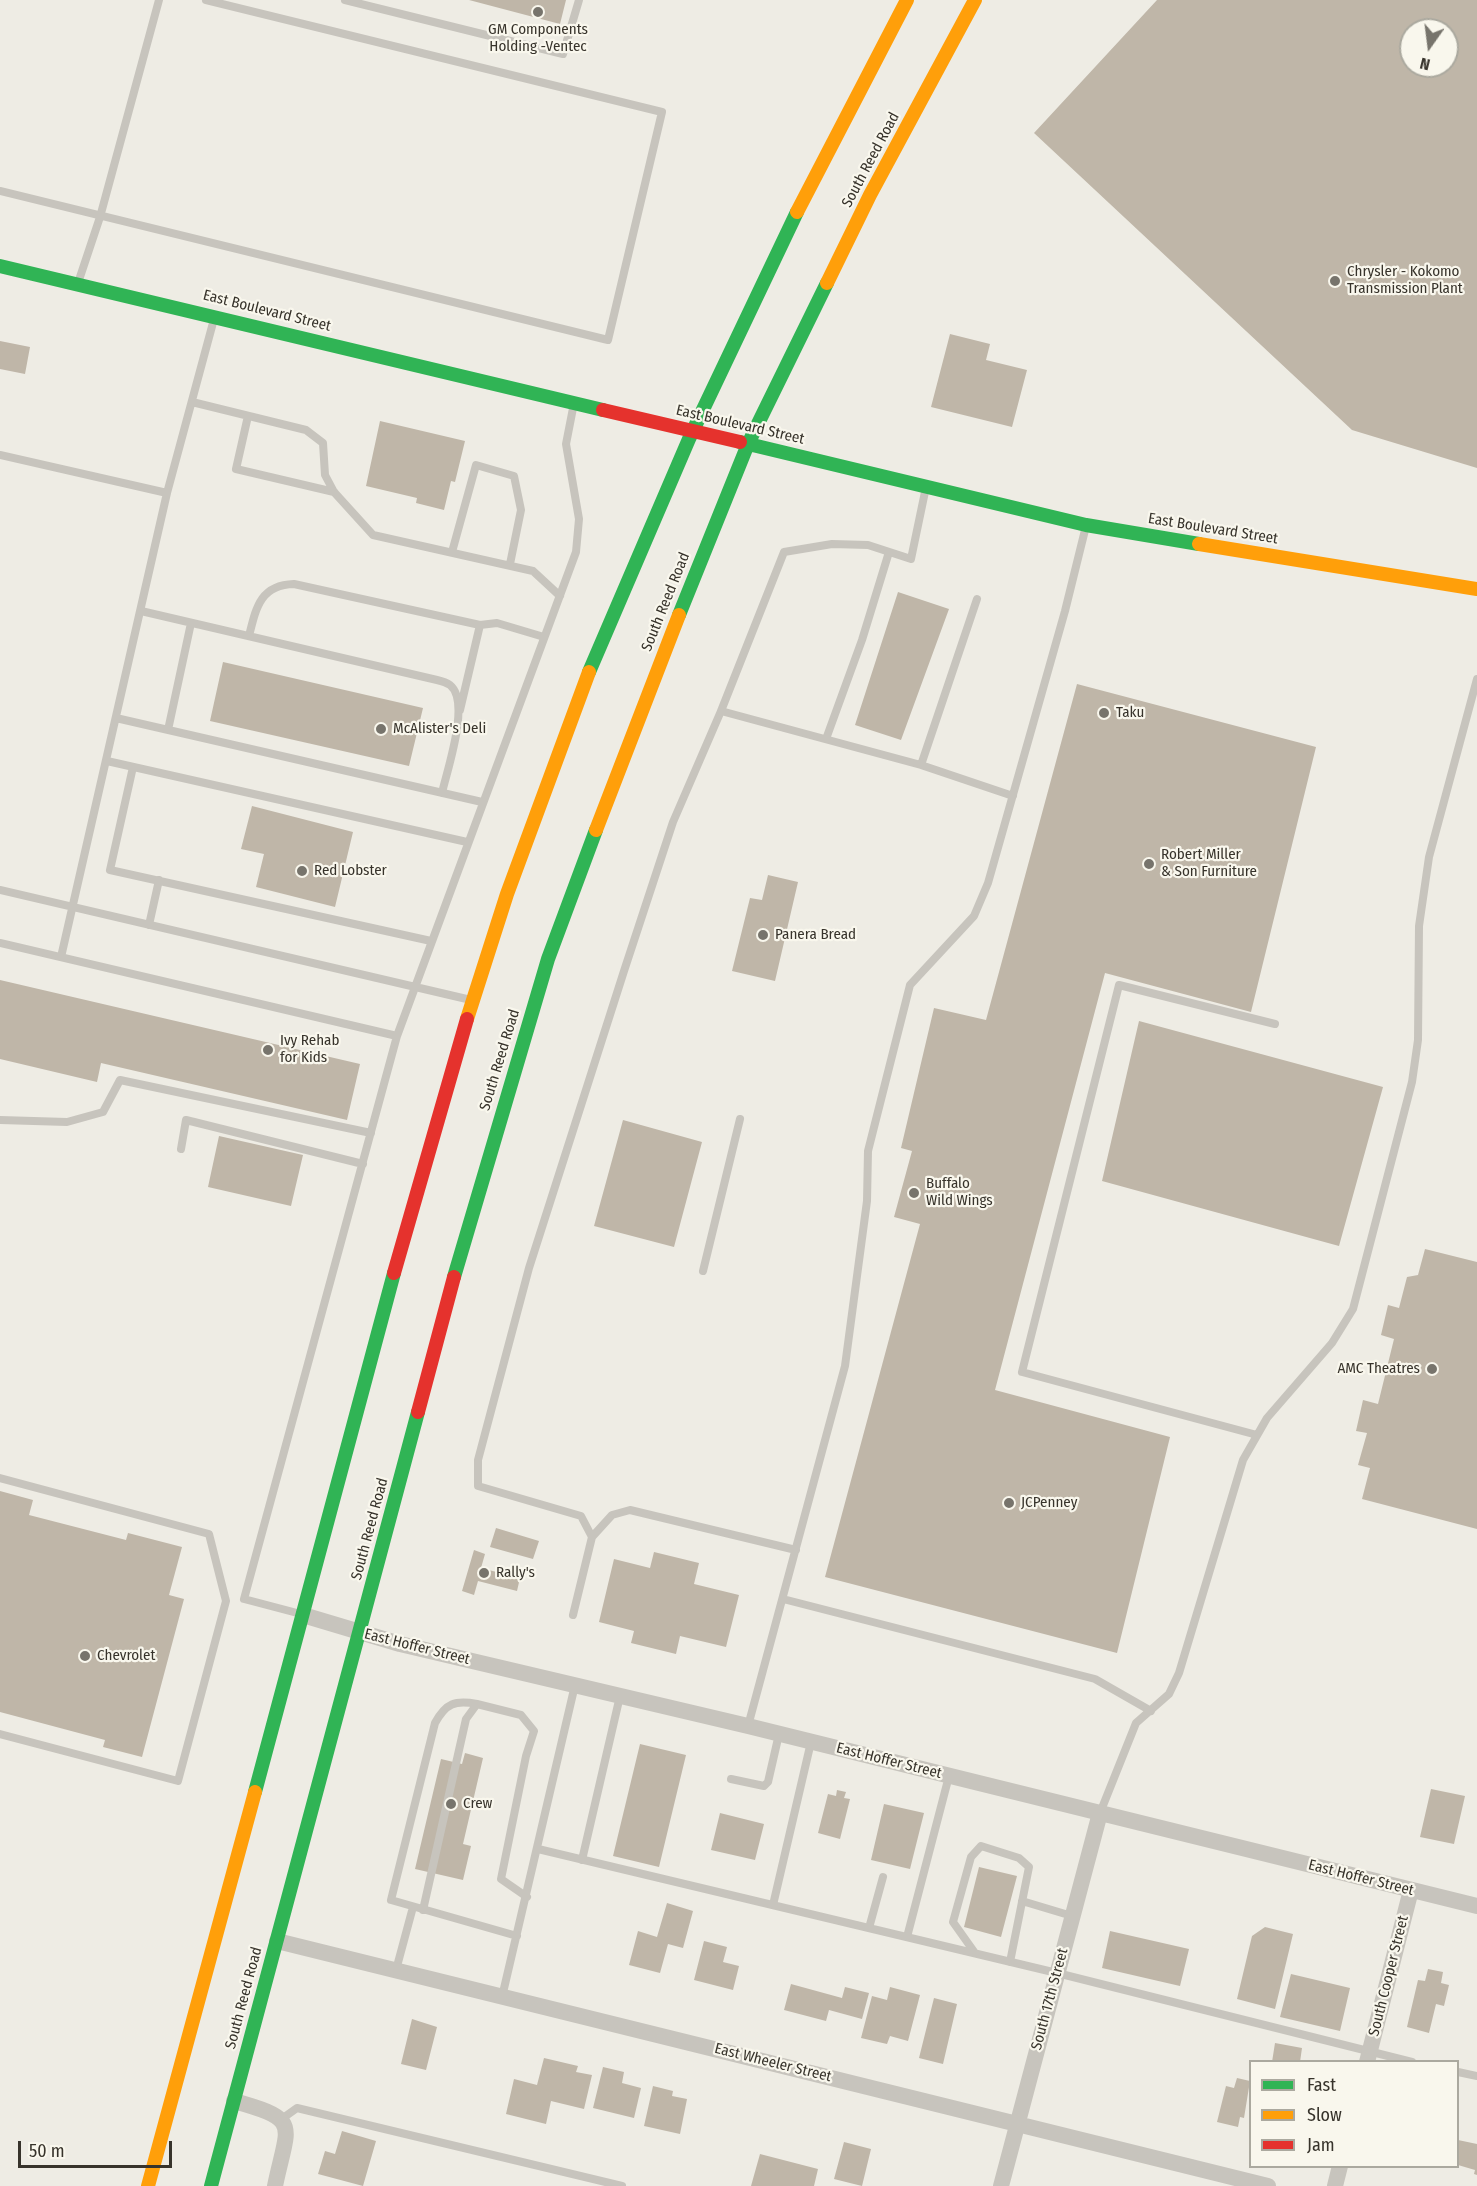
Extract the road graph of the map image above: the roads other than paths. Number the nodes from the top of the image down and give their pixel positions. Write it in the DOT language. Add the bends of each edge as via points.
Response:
graph roads {
  1 [pos="159,0"];
  2 [pos="206,0"];
  3 [pos="345,0"];
  4 [pos="579,0"];
  5 [pos="907,0"];
  6 [pos="975,0"];
  7 [pos="0,191"];
  8 [pos="100,217"];
  9 [pos="0,266"];
  10 [pos="78,284"];
  11 [pos="215,316"];
  12 [pos="192,402"];
  13 [pos="574,403"];
  14 [pos="248,416"];
  15 [pos="690,430"];
  16 [pos="748,444"];
  17 [pos="0,455"];
  18 [pos="926,487"];
  19 [pos="334,492"];
  20 [pos="167,493"];
  21 [pos="1086,525"];
  22 [pos="452,552"];
  23 [pos="889,552"];
  24 [pos="510,564"];
  25 [pos="1477,589"];
  26 [pos="560,596"];
  27 [pos="977,599"];
  28 [pos="141,611"];
  29 [pos="191,623"];
  30 [pos="480,625"];
  31 [pos="249,636"];
  32 [pos="544,637"];
  33 [pos="1477,679"];
  34 [pos="721,711"];
  35 [pos="460,713"];
  36 [pos="116,718"];
  37 [pos="168,730"];
  38 [pos="826,739"];
  39 [pos="107,761"];
  40 [pos="921,765"];
  41 [pos="134,766"];
  42 [pos="442,793"];
  43 [pos="1013,796"];
  44 [pos="482,802"];
  45 [pos="467,842"];
  46 [pos="159,880"];
  47 [pos="0,890"];
  48 [pos="74,908"];
  49 [pos="149,925"];
  50 [pos="431,941"];
  51 [pos="0,943"];
  52 [pos="61,957"];
  53 [pos="414,986"];
  54 [pos="474,1001"];
  55 [pos="1275,1024"];
  56 [pos="397,1035"];
  57 [pos="740,1119"];
  58 [pos="0,1120"];
  59 [pos="371,1133"];
  60 [pos="181,1149"];
  61 [pos="363,1164"];
  62 [pos="703,1271"];
  63 [pos="1257,1434"];
  64 [pos="0,1478"];
  65 [pos="592,1537"];
  66 [pos="796,1550"];
  67 [pos="244,1599"];
  68 [pos="783,1599"];
  69 [pos="226,1601"];
  70 [pos="303,1615"];
  71 [pos="573,1615"];
  72 [pos="359,1633"];
  73 [pos="575,1685"];
  74 [pos="620,1696"];
  75 [pos="477,1704"];
  76 [pos="1151,1711"];
  77 [pos="748,1726"];
  78 [pos="0,1734"];
  79 [pos="779,1734"];
  80 [pos="811,1742"];
  81 [pos="949,1776"];
  82 [pos="731,1779"];
  83 [pos="1100,1813"];
  84 [pos="538,1849"];
  85 [pos="582,1860"];
  86 [pos="883,1877"];
  87 [pos="1411,1890"];
  88 [pos="527,1897"];
  89 [pos="1022,1901"];
  90 [pos="773,1905"];
  91 [pos="1477,1906"];
  92 [pos="413,1907"];
  93 [pos="423,1910"];
  94 [pos="1072,1916"];
  95 [pos="869,1928"];
  96 [pos="517,1936"];
  97 [pos="907,1937"];
  98 [pos="277,1941"];
  99 [pos="975,1953"];
  100 [pos="1010,1962"];
  101 [pos="396,1971"];
  102 [pos="1057,1973"];
  103 [pos="502,1997"];
  104 [pos="1369,2057"];
  105 [pos="1401,2060"];
  106 [pos="1459,2072"];
  107 [pos="1477,2076"];
  108 [pos="234,2101"];
  109 [pos="283,2118"];
  110 [pos="1018,2123"];
  111 [pos="1340,2168"];
  112 [pos="148,2186"];
  113 [pos="211,2186"];
  114 [pos="275,2186"];
  115 [pos="622,2186"];
  116 [pos="1001,2186"];
  117 [pos="1268,2186"];
  118 [pos="1335,2186"];
  1 -- 8 [label="lane"];
  2 -- 8 [label="lane" via="662,112 608,340"];
  3 -- 4 [label="lane" via="563,54"];
  5 -- 15 [label="main road" via="816,173"];
  6 -- 16 [label="main road, South Reed Road" via="870,195"];
  7 -- 8 [label="lane"];
  8 -- 10 [label="lane"];
  9 -- 10 [label="main road, East Boulevard Street"];
  10 -- 11 [label="main road, East Boulevard Street"];
  11 -- 12 [label="lane"];
  11 -- 13 [label="main road, East Boulevard Street"];
  12 -- 14 [label="lane"];
  12 -- 20 [label="lane"];
  13 -- 15 [label="main road, East Boulevard Street"];
  13 -- 26 [label="lane" via="566,444 579,519 576,552"];
  14 -- 19 [label="lane" via="306,430 322,443 325,475"];
  14 -- 19 [label="lane" via="236,469"];
  15 -- 16 [label="main road, East Boulevard Street"];
  15 -- 54 [label="main road" via="587,677 507,892"];
  16 -- 18 [label="main road, East Boulevard Street"];
  16 -- 72 [label="main road, South Reed Road" via="648,691 548,959 472,1211"];
  17 -- 20 [label="lane"];
  18 -- 21 [label="main road, East Boulevard Street"];
  18 -- 23 [label="lane" via="911,559"];
  19 -- 22 [label="lane" via="373,535"];
  20 -- 28 [label="lane"];
  21 -- 25 [label="main road, East Boulevard Street"];
  21 -- 43 [label="lane"];
  22 -- 24 [label="lane"];
  22 -- 24 [label="lane" via="476,465 514,476 521,510"];
  23 -- 34 [label="lane" via="868,545 832,544 784,552"];
  23 -- 38 [label="lane"];
  24 -- 26 [label="lane" via="533,571"];
  26 -- 32 [label="lane"];
  27 -- 40 [label="lane"];
  28 -- 29 [label="lane"];
  28 -- 36 [label="lane"];
  29 -- 31 [label="lane"];
  29 -- 37 [label="lane"];
  30 -- 31 [label="lane" via="281,584 267,592 256,607"];
  30 -- 32 [label="lane" via="497,623"];
  30 -- 35 [label="lane"];
  31 -- 35 [label="lane" via="437,680 450,685 457,695"];
  32 -- 44 [label="lane"];
  33 -- 63 [label="lane" via="1428,869 1419,926 1418,1040 1413,1082 1353,1309 1332,1343"];
  34 -- 38 [label="lane"];
  34 -- 65 [label="lane" via="673,822 635,939 529,1268 478,1460 478,1486 581,1516"];
  35 -- 42 [label="lane"];
  36 -- 37 [label="lane"];
  36 -- 39 [label="lane"];
  37 -- 42 [label="lane"];
  38 -- 40 [label="lane"];
  39 -- 41 [label="lane"];
  39 -- 48 [label="lane"];
  40 -- 43 [label="lane"];
  41 -- 45 [label="lane"];
  41 -- 46 [label="lane" via="110,870"];
  42 -- 44 [label="lane"];
  43 -- 66 [label="lane" via="988,883 974,916 910,984 868,1151 867,1201 845,1366"];
  44 -- 45 [label="lane"];
  45 -- 50 [label="lane"];
  46 -- 49 [label="lane"];
  46 -- 50 [label="lane"];
  47 -- 48 [label="lane"];
  48 -- 49 [label="lane"];
  48 -- 52 [label="lane"];
  49 -- 53 [label="lane"];
  50 -- 53 [label="lane"];
  51 -- 52 [label="lane"];
  52 -- 56 [label="lane"];
  53 -- 54 [label="lane"];
  53 -- 56 [label="lane"];
  54 -- 70 [label="main road" via="412,1201"];
  55 -- 63 [label="lane" via="1119,985 1022,1372"];
  56 -- 59 [label="lane"];
  57 -- 62 [label="lane"];
  58 -- 59 [label="lane" via="67,1122 103,1112 120,1080"];
  59 -- 61 [label="lane"];
  60 -- 61 [label="lane" via="186,1120"];
  61 -- 67 [label="lane"];
  63 -- 76 [label="lane" via="1243,1460 1179,1673 1169,1694"];
  64 -- 69 [label="lane" via="210,1534"];
  65 -- 66 [label="lane" via="612,1515 630,1510"];
  65 -- 71 [label="lane"];
  66 -- 68 [label="lane"];
  67 -- 69 [label="lane"];
  67 -- 70 [label="lane"];
  68 -- 76 [label="lane" via="1095,1679"];
  68 -- 77 [label="lane"];
  69 -- 78 [label="lane" via="178,1781"];
  70 -- 72 [label="street, East Hoffer Street"];
  70 -- 112 [label="main road"];
  72 -- 73 [label="street, East Hoffer Street"];
  72 -- 98 [label="main road, South Reed Road"];
  73 -- 74 [label="street, East Hoffer Street"];
  73 -- 84 [label="lane"];
  74 -- 77 [label="street, East Hoffer Street"];
  74 -- 85 [label="lane"];
  75 -- 88 [label="lane" via="521,1715 534,1731 501,1879"];
  75 -- 92 [label="lane" via="461,1701 443,1709 435,1723 391,1900"];
  75 -- 93 [label="lane" via="466,1719"];
  76 -- 83 [label="lane" via="1136,1724"];
  77 -- 79 [label="street, East Hoffer Street"];
  79 -- 80 [label="street, East Hoffer Street"];
  79 -- 82 [label="lane" via="764,1786"];
  80 -- 81 [label="street, East Hoffer Street"];
  80 -- 90 [label="lane"];
  81 -- 83 [label="street, East Hoffer Street"];
  81 -- 97 [label="lane"];
  83 -- 87 [label="street, East Hoffer Street"];
  83 -- 94 [label="street, South 17th Street"];
  84 -- 85 [label="lane"];
  84 -- 88 [label="lane"];
  85 -- 90 [label="lane"];
  86 -- 95 [label="lane"];
  87 -- 91 [label="street, East Hoffer Street"];
  87 -- 104 [label="street, South Cooper Street"];
  88 -- 96 [label="lane"];
  89 -- 94 [label="lane"];
  89 -- 99 [label="lane" via="1029,1867 1018,1858 981,1846 970,1857 953,1922"];
  89 -- 100 [label="lane"];
  90 -- 95 [label="lane"];
  92 -- 93 [label="lane"];
  92 -- 101 [label="lane"];
  93 -- 96 [label="lane"];
  94 -- 102 [label="street, South 17th Street"];
  95 -- 97 [label="lane"];
  96 -- 103 [label="lane"];
  97 -- 99 [label="lane"];
  98 -- 101 [label="street, East Wheeler Street"];
  98 -- 108 [label="main road, South Reed Road"];
  99 -- 100 [label="lane"];
  100 -- 102 [label="lane"];
  101 -- 103 [label="street, East Wheeler Street"];
  102 -- 104 [label="lane"];
  102 -- 110 [label="street, South 17th Street"];
  103 -- 110 [label="street, East Wheeler Street"];
  104 -- 105 [label="lane"];
  106 -- 107 [label="lane"];
  108 -- 109 [label="street"];
  108 -- 113 [label="main road, South Reed Road"];
  109 -- 114 [label="street" via="287,2128"];
  109 -- 115 [label="lane" via="297,2108"];
  110 -- 116 [label="street, South 17th Street"];
  110 -- 117 [label="street, East Wheeler Street"];
  111 -- 118 [label="street"];
}
